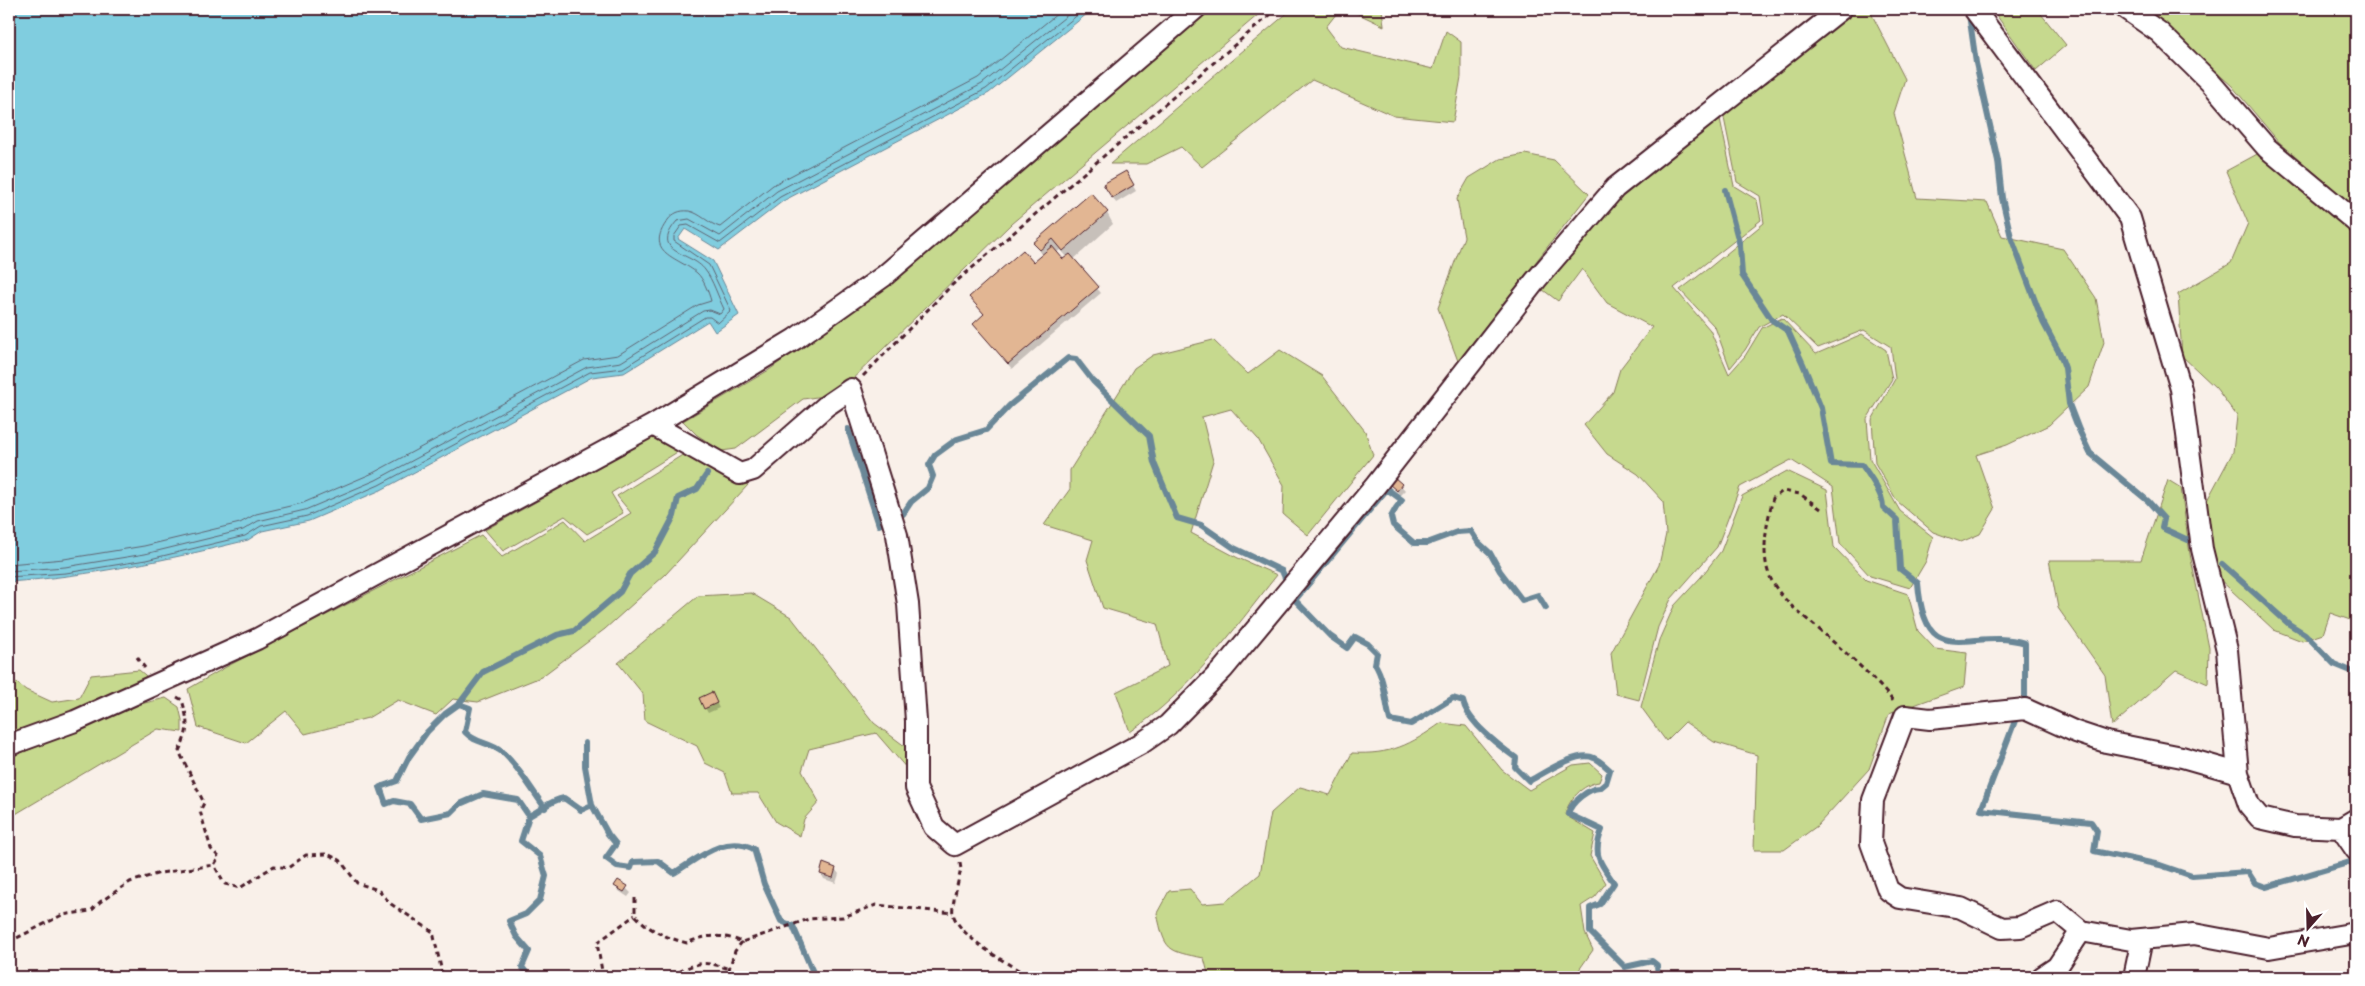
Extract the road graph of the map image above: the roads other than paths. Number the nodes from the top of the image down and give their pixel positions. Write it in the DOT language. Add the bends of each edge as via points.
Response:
graph roads {
  1 [pos="1195,9"];
  2 [pos="1841,9"];
  3 [pos="1974,9"];
  4 [pos="2126,9"];
  5 [pos="2356,222"];
  6 [pos="653,425"];
  7 [pos="9,745"];
  8 [pos="2238,774"];
  9 [pos="2349,823"];
  10 [pos="2356,850"];
  11 [pos="2081,931"];
  12 [pos="2356,933"];
  13 [pos="2142,939"];
  14 [pos="2042,977"];
  15 [pos="2134,977"];
  1 -- 6 [label="street" via="884,276 796,339"];
  2 -- 6 [label="street" via="1615,188 1536,280 1370,492 1223,669 1168,725 1142,743 955,845 934,827 916,788 916,721 906,594 897,535 850,389 754,470 740,474"];
  3 -- 8 [label="street" via="2130,218 2181,389 2202,549 2227,650"];
  4 -- 5 [label="street" via="2158,32 2197,70 2267,148"];
  6 -- 7 [label="street" via="257,639 75,721"];
  8 -- 9 [label="street" via="2249,805 2260,818 2295,826"];
  8 -- 11 [label="street" via="2182,757 2106,742 2025,709 1930,719 1905,716 1873,800 1871,844 1888,890 1900,898 1961,908 2002,928 2020,927 2058,911"];
  9 -- 10 [label="street"];
  11 -- 13 [label="street" via="2130,940"];
  11 -- 14 [label="street" via="2057,967"];
  12 -- 13 [label="street" via="2269,948 2194,934"];
  13 -- 15 [label="street"];
}
